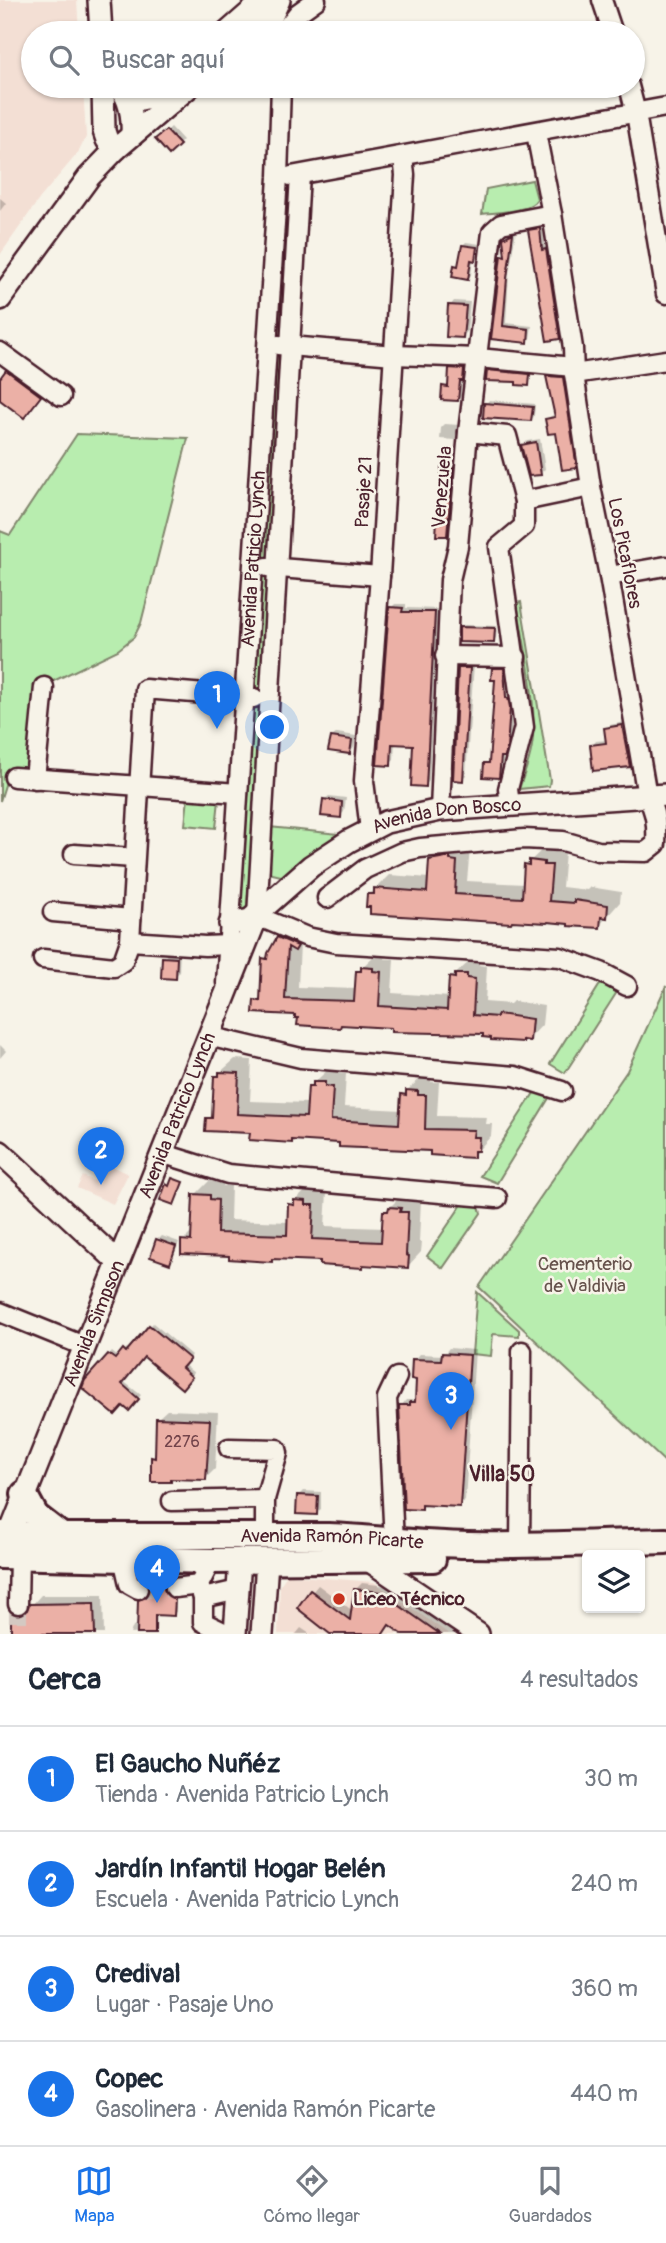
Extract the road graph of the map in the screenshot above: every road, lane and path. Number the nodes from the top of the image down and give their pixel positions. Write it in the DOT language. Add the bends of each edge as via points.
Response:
graph roads {
  1 [pos="99,0"];
  2 [pos="316,0"];
  3 [pos="602,0"];
  4 [pos="273,14"];
  5 [pos="100,21"];
  6 [pos="256,21"];
  7 [pos="609,21"];
  8 [pos="103,98"];
  9 [pos="122,98"];
  10 [pos="157,98"];
  11 [pos="173,98"];
  12 [pos="281,98"];
  13 [pos="632,98"];
  14 [pos="666,107"];
  15 [pos="636,113"];
  16 [pos="536,133"];
  17 [pos="122,135"];
  18 [pos="403,156"];
  19 [pos="300,175"];
  20 [pos="278,177"];
  21 [pos="552,214"];
  22 [pos="0,279"];
  23 [pos="666,294"];
  24 [pos="0,299"];
  25 [pos="267,345"];
  26 [pos="290,346"];
  27 [pos="0,352"];
  28 [pos="394,355"];
  29 [pos="478,358"];
  30 [pos="666,360"];
  31 [pos="574,370"];
  32 [pos="61,396"];
  33 [pos="468,432"];
  34 [pos="591,487"];
  35 [pos="524,501"];
  36 [pos="253,566"];
  37 [pos="666,566"];
  38 [pos="276,567"];
  39 [pos="380,576"];
  40 [pos="609,576"];
  41 [pos="445,656"];
  42 [pos="516,657"];
  43 [pos="44,687"];
  44 [pos="245,698"];
  45 [pos="268,699"];
  46 [pos="15,777"];
  47 [pos="35,779"];
  48 [pos="138,786"];
  49 [pos="239,793"];
  50 [pos="656,795"];
  51 [pos="510,805"];
  52 [pos="440,810"];
  53 [pos="370,830"];
  54 [pos="74,854"];
  55 [pos="134,858"];
  56 [pos="327,898"];
  57 [pos="53,912"];
  58 [pos="257,916"];
  59 [pos="131,919"];
  60 [pos="229,934"];
  61 [pos="130,941"];
  62 [pos="43,959"];
  63 [pos="627,986"];
  64 [pos="226,993"];
  65 [pos="208,1037"];
  66 [pos="562,1091"];
  67 [pos="0,1152"];
  68 [pos="161,1153"];
  69 [pos="497,1198"];
  70 [pos="118,1262"];
  71 [pos="0,1312"];
  72 [pos="84,1346"];
  73 [pos="522,1350"];
  74 [pos="397,1377"];
  75 [pos="229,1448"];
  76 [pos="24,1494"];
  77 [pos="265,1499"];
  78 [pos="172,1502"];
  79 [pos="62,1536"];
  80 [pos="275,1536"];
  81 [pos="666,1541"];
  82 [pos="394,1542"];
  83 [pos="5,1544"];
  84 [pos="520,1545"];
  85 [pos="582,1556"];
  86 [pos="645,1557"];
  87 [pos="666,1557"];
  88 [pos="123,1558"];
  89 [pos="240,1559"];
  90 [pos="367,1559"];
  91 [pos="211,1561"];
  92 [pos="267,1561"];
  93 [pos="175,1588"];
  94 [pos="138,1589"];
  95 [pos="238,1590"];
  96 [pos="201,1591"];
  97 [pos="18,1604"];
  98 [pos="228,1634"];
  99 [pos="235,1634"];
  100 [pos="262,1634"];
  101 [pos="478,1634"];
  1 -- 5 [label="main road"];
  2 -- 4 [label="street" via="299,13"];
  3 -- 7 [label="street"];
  4 -- 6 [label="main road"];
  8 -- 17 [label="main road" via="104,131"];
  9 -- 17 [label="main road"];
  10 -- 17 [label="main road"];
  11 -- 17 [label="main road"];
  12 -- 20 [label="street, Avenida Patricio Lynch"];
  13 -- 15 [label="street"];
  14 -- 15 [label="street"];
  15 -- 16 [label="street"];
  15 -- 23 [label="street"];
  16 -- 18 [label="street"];
  16 -- 21 [label="street, Los Picaflores"];
  17 -- 22 [label="main road" via="53,203"];
  17 -- 24 [label="main road"];
  18 -- 19 [label="street"];
  18 -- 28 [label="street, Pasaje 21"];
  19 -- 20 [label="street"];
  19 -- 26 [label="street, Avenida Patricio Lynch"];
  20 -- 25 [label="street, Avenida Patricio Lynch"];
  21 -- 29 [label="street, Venezuela" via="501,224 492,232"];
  21 -- 31 [label="street, Los Picaflores"];
  25 -- 26 [label="street"];
  25 -- 36 [label="street, Avenida Patricio Lynch"];
  26 -- 28 [label="street"];
  26 -- 38 [label="street, Avenida Patricio Lynch"];
  27 -- 32 [label="street"];
  28 -- 29 [label="street"];
  28 -- 39 [label="street, Pasaje 21"];
  29 -- 31 [label="street"];
  29 -- 33 [label="street, Venezuela"];
  30 -- 31 [label="street"];
  31 -- 34 [label="street, Los Picaflores"];
  33 -- 35 [label="street" via="507,436"];
  33 -- 41 [label="street, Venezuela"];
  34 -- 35 [label="street"];
  34 -- 40 [label="street, Los Picaflores"];
  35 -- 42 [label="street" via="524,526 499,547"];
  36 -- 38 [label="street"];
  36 -- 44 [label="street, Avenida Patricio Lynch"];
  37 -- 40 [label="street"];
  38 -- 39 [label="street"];
  38 -- 45 [label="street, Avenida Patricio Lynch"];
  39 -- 53 [label="street, Pasaje 21" via="364,781"];
  40 -- 50 [label="street, Los Picaflores"];
  41 -- 42 [label="street"];
  41 -- 52 [label="street, Venezuela"];
  42 -- 51 [label="street" via="524,727 508,789"];
  43 -- 47 [label="street"];
  44 -- 45 [label="street"];
  44 -- 48 [label="street" via="145,689"];
  44 -- 49 [label="street, Avenida Patricio Lynch"];
  45 -- 58 [label="street, Avenida Patricio Lynch"];
  46 -- 47 [label="street"];
  47 -- 48 [label="street"];
  48 -- 49 [label="street"];
  48 -- 55 [label="street"];
  49 -- 60 [label="street, Avenida Patricio Lynch"];
  50 -- 51 [label="main road, Avenida Don Bosco"];
  50 -- 56 [label="street, Los Picaflores" via="656,845 646,852 598,851 537,839 420,848 365,869"];
  51 -- 52 [label="main road, Avenida Don Bosco"];
  52 -- 53 [label="main road, Avenida Don Bosco"];
  53 -- 58 [label="main road, Avenida Don Bosco" via="311,866"];
  54 -- 55 [label="street"];
  55 -- 59 [label="street"];
  57 -- 59 [label="street"];
  58 -- 60 [label="main road, Avenida Don Bosco"];
  58 -- 63 [label="street" via="307,937 336,943 560,957"];
  58 -- 64 [label="main road, Avenida Don Bosco"];
  59 -- 61 [label="street"];
  60 -- 61 [label="street" via="205,946"];
  60 -- 64 [label="street, Avenida Patricio Lynch"];
  61 -- 62 [label="street" via="123,961 114,967"];
  64 -- 65 [label="main road, Avenida Patricio Lynch"];
  65 -- 66 [label="street" via="301,1058 515,1076"];
  65 -- 68 [label="main road, Avenida Patricio Lynch"];
  67 -- 70 [label="main road, Avenida Simpson"];
  68 -- 69 [label="street" via="228,1174"];
  68 -- 70 [label="main road, Avenida Patricio Lynch"];
  70 -- 72 [label="main road, Avenida Simpson"];
  71 -- 72 [label="street"];
  72 -- 76 [label="main road, Avenida Simpson"];
  73 -- 84 [label="street"];
  74 -- 82 [label="street" via="387,1398"];
  75 -- 77 [label="street" via="276,1449"];
  76 -- 79 [label="highway" via="36,1516"];
  76 -- 83 [label="main road, Avenida Simpson"];
  77 -- 78 [label="street"];
  77 -- 80 [label="street"];
  79 -- 80 [label="highway, Avenida Ramón Picarte"];
  79 -- 83 [label="highway, Avenida Ramón Picarte"];
  80 -- 82 [label="highway, Avenida Ramón Picarte" via="366,1537"];
  80 -- 89 [label="highway" via="253,1545"];
  81 -- 84 [label="highway, Avenida Ramón Picarte"];
  82 -- 84 [label="highway, Avenida Ramón Picarte"];
  83 -- 88 [label="highway, Avenida Ramón Picarte"];
  83 -- 97 [label="street"];
  85 -- 90 [label="highway, Avenida Ramón Picarte"];
  86 -- 87 [label="highway"];
  88 -- 91 [label="highway, Avenida Ramón Picarte"];
  88 -- 94 [label="street" via="129,1584"];
  89 -- 91 [label="highway, Avenida Ramón Picarte"];
  89 -- 92 [label="highway, Avenida Ramón Picarte"];
  89 -- 95 [label="main road"];
  90 -- 92 [label="highway, Avenida Ramón Picarte"];
  90 -- 101 [label="main road"];
  91 -- 96 [label="street"];
  92 -- 100 [label="main road"];
  93 -- 96 [label="street"];
  95 -- 96 [label="street"];
  95 -- 99 [label="main road"];
  96 -- 98 [label="street" via="203,1622"];
}
